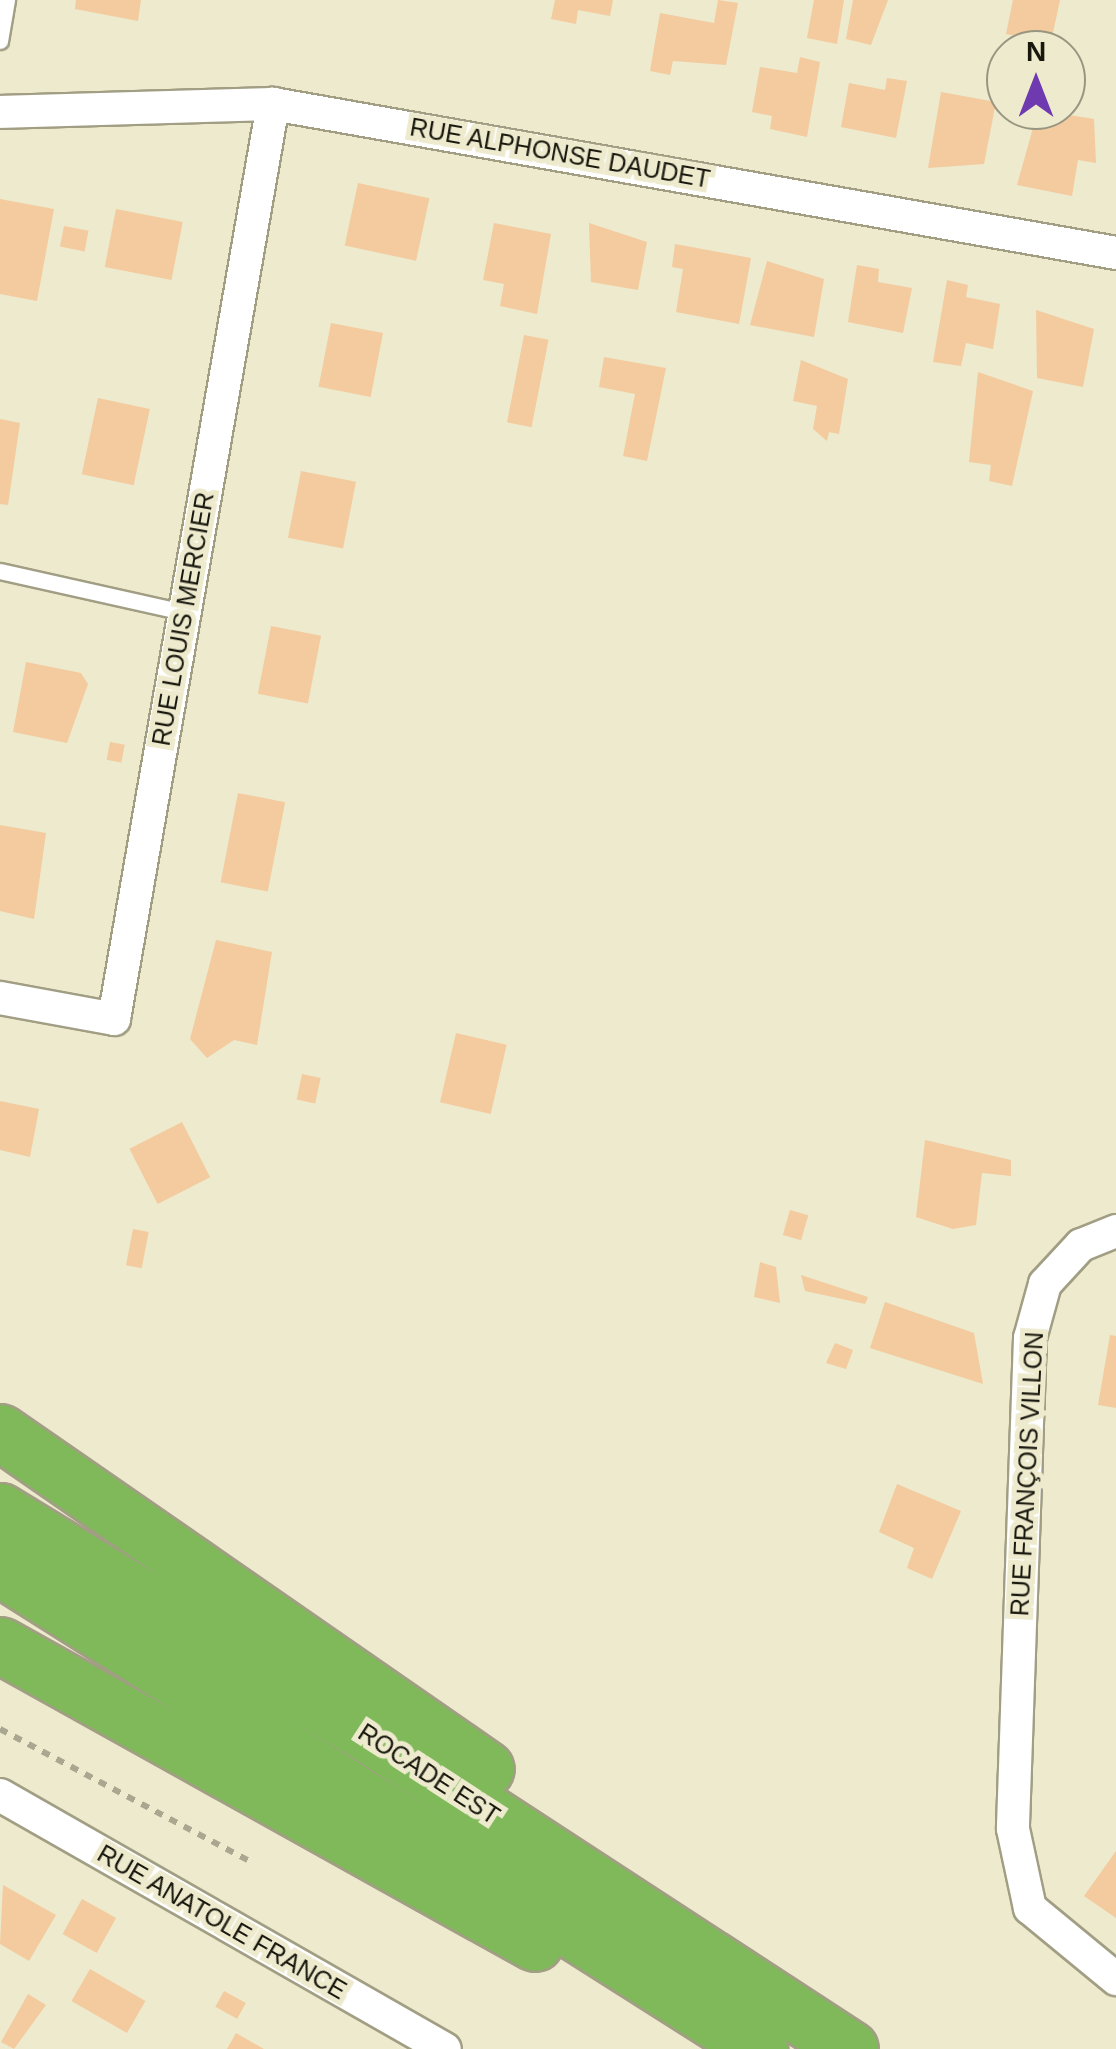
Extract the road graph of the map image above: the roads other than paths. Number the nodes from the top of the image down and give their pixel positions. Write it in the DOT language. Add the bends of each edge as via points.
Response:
graph roads {
  1 [pos="7,0"];
  2 [pos="0,41"];
  3 [pos="273,104"];
  4 [pos="0,112"];
  5 [pos="1116,253"];
  6 [pos="0,571"];
  7 [pos="184,612"];
  8 [pos="0,998"];
  9 [pos="1116,1231"];
  10 [pos="0,1432"];
  11 [pos="0,1512"];
  12 [pos="0,1568"];
  13 [pos="0,1644"];
  14 [pos="0,1794"];
  15 [pos="642,1910"];
  16 [pos="1116,1979"];
  17 [pos="710,2016"];
  18 [pos="445,2049"];
  19 [pos="759,2049"];
  20 [pos="850,2049"];
  1 -- 2 [label="lane"];
  3 -- 4 [label="street, RUE ALPHONSE DAUDET"];
  3 -- 5 [label="street, RUE ALPHONSE DAUDET"];
  3 -- 7 [label="street, RUE LOUIS MERCIER"];
  6 -- 7 [label="lane"];
  7 -- 8 [label="street, RUE LOUIS MERCIER" via="114,1019"];
  9 -- 16 [label="street, RUE FRANÇOIS VILLON" via="1082,1246 1046,1284 1030,1338 1013,1756 1016,1874 1030,1908"];
  10 -- 15 [label="highway" via="124,1510 606,1854"];
  11 -- 15 [label="highway, ROCADE EST"];
  12 -- 17 [label="highway, ROCADE EST"];
  13 -- 17 [label="highway" via="641,2002"];
  14 -- 18 [label="street, RUE ANATOLE FRANCE"];
  15 -- 20 [label="highway, ROCADE EST"];
  17 -- 19 [label="highway, ROCADE EST"];
}
